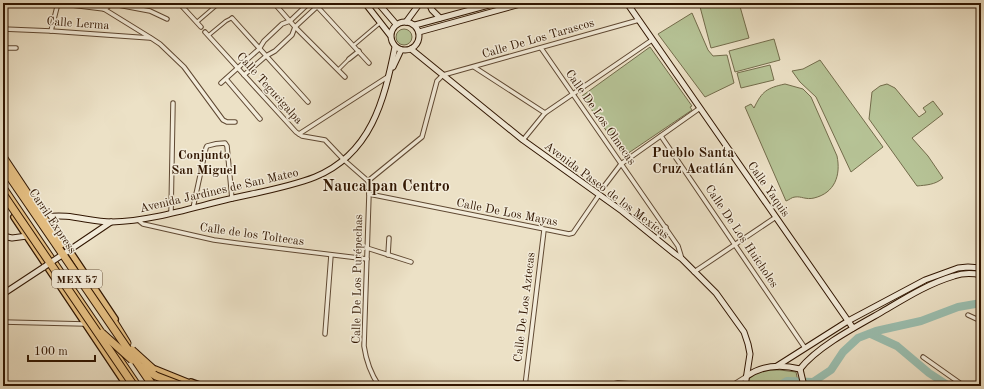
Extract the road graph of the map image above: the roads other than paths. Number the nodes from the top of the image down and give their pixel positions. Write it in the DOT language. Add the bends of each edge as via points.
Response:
graph roads {
  1 [pos="57,3"];
  2 [pos="105,3"];
  3 [pos="114,3"];
  4 [pos="179,3"];
  5 [pos="218,3"];
  6 [pos="274,3"];
  7 [pos="309,3"];
  8 [pos="314,3"];
  9 [pos="321,3"];
  10 [pos="365,3"];
  11 [pos="378,3"];
  12 [pos="420,3"];
  13 [pos="429,3"];
  14 [pos="496,3"];
  15 [pos="524,3"];
  16 [pos="627,3"];
  17 [pos="318,6"];
  18 [pos="104,9"];
  19 [pos="232,18"];
  20 [pos="440,18"];
  21 [pos="167,19"];
  22 [pos="639,20"];
  23 [pos="290,21"];
  24 [pos="196,22"];
  25 [pos="380,22"];
  26 [pos="410,23"];
  27 [pos="396,24"];
  28 [pos="201,27"];
  29 [pos="295,27"];
  30 [pos="3,29"];
  31 [pos="51,31"];
  32 [pos="205,32"];
  33 [pos="419,32"];
  34 [pos="390,35"];
  35 [pos="209,36"];
  36 [pos="152,38"];
  37 [pos="652,40"];
  38 [pos="354,45"];
  39 [pos="395,47"];
  40 [pos="3,48"];
  41 [pos="16,48"];
  42 [pos="541,48"];
  43 [pos="259,49"];
  44 [pos="411,49"];
  45 [pos="401,50"];
  46 [pos="359,51"];
  47 [pos="266,56"];
  48 [pos="348,59"];
  49 [pos="369,63"];
  50 [pos="474,67"];
  51 [pos="238,68"];
  52 [pos="337,70"];
  53 [pos="244,75"];
  54 [pos="389,75"];
  55 [pos="443,76"];
  56 [pos="345,77"];
  57 [pos="226,79"];
  58 [pos="221,83"];
  59 [pos="573,94"];
  60 [pos="308,102"];
  61 [pos="173,103"];
  62 [pos="700,108"];
  63 [pos="545,113"];
  64 [pos="260,119"];
  65 [pos="235,122"];
  66 [pos="299,134"];
  67 [pos="661,136"];
  68 [pos="524,140"];
  69 [pos="3,153"];
  70 [pos="3,157"];
  71 [pos="344,160"];
  72 [pos="621,164"];
  73 [pos="11,165"];
  74 [pos="3,167"];
  75 [pos="3,171"];
  76 [pos="368,181"];
  77 [pos="3,187"];
  78 [pos="602,189"];
  79 [pos="3,194"];
  80 [pos="369,194"];
  81 [pos="598,195"];
  82 [pos="20,196"];
  83 [pos="3,199"];
  84 [pos="232,199"];
  85 [pos="193,208"];
  86 [pos="171,213"];
  87 [pos="46,217"];
  88 [pos="776,217"];
  89 [pos="137,219"];
  90 [pos="111,222"];
  91 [pos="666,228"];
  92 [pos="544,230"];
  93 [pos="3,236"];
  94 [pos="27,236"];
  95 [pos="389,238"];
  96 [pos="656,239"];
  97 [pos="735,244"];
  98 [pos="367,248"];
  99 [pos="331,255"];
  100 [pos="388,255"];
  101 [pos="367,259"];
  102 [pos="682,259"];
  103 [pos="411,262"];
  104 [pos="981,268"];
  105 [pos="694,272"];
  106 [pos="981,275"];
  107 [pos="3,294"];
  108 [pos="968,315"];
  109 [pos="848,321"];
  110 [pos="981,321"];
  111 [pos="3,322"];
  112 [pos="89,324"];
  113 [pos="853,328"];
  114 [pos="325,334"];
  115 [pos="806,348"];
  116 [pos="134,351"];
  117 [pos="923,356"];
  118 [pos="777,366"];
  119 [pos="800,369"];
  120 [pos="747,376"];
  121 [pos="128,386"];
  122 [pos="134,386"];
  123 [pos="138,386"];
  124 [pos="154,386"];
  125 [pos="160,386"];
  126 [pos="182,386"];
  127 [pos="195,386"];
  128 [pos="202,386"];
  129 [pos="379,386"];
  130 [pos="525,386"];
  131 [pos="603,386"];
  132 [pos="662,386"];
  133 [pos="731,386"];
  134 [pos="745,386"];
  135 [pos="804,386"];
  136 [pos="964,386"];
  1 -- 18 [label="street"];
  1 -- 31 [label="street"];
  2 -- 18 [label="street"];
  3 -- 18 [label="street"];
  3 -- 21 [label="street"];
  4 -- 24 [label="street"];
  5 -- 24 [label="street"];
  6 -- 23 [label="street"];
  7 -- 23 [label="street"];
  8 -- 17 [label="street"];
  9 -- 17 [label="street"];
  10 -- 25 [label="main road"];
  11 -- 27 [label="main road"];
  12 -- 26 [label="main road"];
  13 -- 20 [label="main road"];
  14 -- 20 [label="main road"];
  15 -- 33 [label="main road"];
  16 -- 22 [label="main road, Calle Yaquis"];
  17 -- 29 [label="street"];
  17 -- 38 [label="street"];
  18 -- 36 [label="street"];
  19 -- 35 [label="street" via="226,20"];
  19 -- 43 [label="street"];
  20 -- 26 [label="main road"];
  22 -- 37 [label="main road, Calle Yaquis"];
  22 -- 42 [label="street, Calle De Los Tarascos"];
  23 -- 29 [label="street"];
  23 -- 43 [label="street" via="282,24"];
  24 -- 28 [label="street"];
  25 -- 34 [label="main road"];
  25 -- 38 [label="street"];
  26 -- 27 [label="main road"];
  26 -- 33 [label="main road"];
  27 -- 34 [label="main road"];
  29 -- 47 [label="street" via="292,35 275,52"];
  29 -- 52 [label="street"];
  30 -- 31 [label="street, Calle Lerma"];
  31 -- 36 [label="street, Calle Lerma"];
  32 -- 35 [label="street, Calle Tegucigalpa"];
  33 -- 44 [label="main road" via="418,42"];
  34 -- 39 [label="main road"];
  35 -- 51 [label="street, Calle Tegucigalpa"];
  36 -- 65 [label="street" via="184,66 223,120"];
  37 -- 59 [label="street"];
  37 -- 62 [label="main road, Calle Yaquis"];
  38 -- 46 [label="street"];
  39 -- 45 [label="main road"];
  39 -- 54 [label="main road"];
  40 -- 41 [label="street"];
  42 -- 50 [label="street, Calle De Los Tarascos"];
  42 -- 59 [label="street, Calle De Los Olmecas"];
  43 -- 47 [label="street"];
  43 -- 51 [label="street"];
  44 -- 45 [label="main road"];
  44 -- 55 [label="main road, Avenida Paseo de los Mexicas"];
  45 -- 54 [label="main road"];
  46 -- 48 [label="street"];
  46 -- 49 [label="street"];
  47 -- 53 [label="street"];
  47 -- 60 [label="street"];
  48 -- 52 [label="street"];
  50 -- 55 [label="street, Calle De Los Tarascos"];
  50 -- 63 [label="street"];
  51 -- 53 [label="street, Calle Tegucigalpa"];
  51 -- 57 [label="street"];
  52 -- 56 [label="street"];
  53 -- 66 [label="street, Calle Tegucigalpa"];
  54 -- 66 [label="street"];
  54 -- 71 [label="main road, Avenida Jardines de San Mateo" via="373,123 364,138"];
  55 -- 68 [label="main road, Avenida Paseo de los Mexicas"];
  55 -- 76 [label="street" via="437,81 422,137"];
  57 -- 58 [label="street"];
  57 -- 64 [label="street"];
  59 -- 63 [label="street"];
  59 -- 72 [label="street, Calle De Los Olmecas"];
  61 -- 86 [label="street"];
  62 -- 67 [label="street"];
  62 -- 88 [label="main road, Calle Yaquis"];
  63 -- 68 [label="street"];
  66 -- 71 [label="street, Calle Tegucigalpa" via="325,140"];
  67 -- 72 [label="street"];
  67 -- 97 [label="street, Calle De Los Huicholes"];
  68 -- 81 [label="main road, Avenida Paseo de los Mexicas"];
  69 -- 73 [label="main road"];
  70 -- 116 [label="highway, bridge"];
  71 -- 76 [label="street, Calle Tegucigalpa"];
  71 -- 84 [label="main road, Avenida Jardines de San Mateo" via="300,182"];
  72 -- 78 [label="street"];
  72 -- 91 [label="street, Calle De Los Olmecas"];
  73 -- 82 [label="highway"];
  73 -- 87 [label="main road"];
  74 -- 124 [label="highway, Carril Express, bridge"];
  75 -- 82 [label="highway, MEX 57"];
  76 -- 80 [label="street, Calle De Los Purépechas"];
  77 -- 123 [label="highway, MEX 57"];
  79 -- 112 [label="highway, bridge"];
  80 -- 92 [label="street, Calle De Los Mayas"];
  80 -- 98 [label="street, Calle De Los Purépechas"];
  81 -- 92 [label="street, Calle De Los Mayas" via="571,234"];
  81 -- 96 [label="main road, Avenida Paseo de los Mexicas"];
  82 -- 124 [label="highway, MEX 57"];
  83 -- 94 [label="main road"];
  84 -- 85 [label="main road, Avenida Jardines de San Mateo"];
  84 -- 85 [label="street" via="227,146 225,143 207,146"];
  85 -- 86 [label="main road, Avenida Jardines de San Mateo"];
  86 -- 89 [label="main road, Avenida Jardines de San Mateo"];
  87 -- 90 [label="main road, Avenida Jardines de San Mateo" via="62,215"];
  87 -- 116 [label="main road"];
  88 -- 97 [label="street"];
  88 -- 109 [label="main road, Calle Yaquis"];
  89 -- 90 [label="main road, Avenida Jardines de San Mateo"];
  89 -- 99 [label="street, Calle de los Toltecas" via="143,224 214,240"];
  90 -- 107 [label="main road, bridge"];
  91 -- 96 [label="street"];
  91 -- 102 [label="street, Calle De Los Olmecas" via="678,246"];
  92 -- 130 [label="street, Calle De Los Aztecas"];
  93 -- 94 [label="main road"];
  94 -- 112 [label="main road"];
  95 -- 100 [label="street"];
  96 -- 102 [label="main road, Avenida Paseo de los Mexicas"];
  97 -- 105 [label="street"];
  97 -- 115 [label="street, Calle De Los Huicholes"];
  98 -- 100 [label="street"];
  98 -- 101 [label="street, Calle De Los Purépechas"];
  99 -- 101 [label="street, Calle de los Toltecas"];
  99 -- 114 [label="street"];
  100 -- 103 [label="street"];
  101 -- 129 [label="street, Calle De Los Purépechas" via="364,346"];
  102 -- 105 [label="main road, Avenida Paseo de los Mexicas"];
  104 -- 109 [label="main road" via="958,268 925,280"];
  105 -- 120 [label="main road, Avenida Paseo de los Mexicas" via="720,298 744,332 750,354"];
  106 -- 113 [label="main road" via="964,273 927,286"];
  108 -- 110 [label="street"];
  109 -- 113 [label="main road, Calle Yaquis"];
  109 -- 115 [label="main road"];
  111 -- 112 [label="street"];
  112 -- 121 [label="main road"];
  112 -- 122 [label="highway, bridge"];
  112 -- 126 [label="highway, bridge" via="140,366 156,376"];
  113 -- 119 [label="main road" via="814,354"];
  115 -- 118 [label="main road"];
  116 -- 124 [label="highway, bridge"];
  116 -- 125 [label="main road"];
  116 -- 127 [label="highway, bridge" via="153,369"];
  116 -- 128 [label="main road" via="160,370"];
  117 -- 136 [label="street"];
  118 -- 119 [label="main road"];
  118 -- 120 [label="main road" via="759,369"];
  119 -- 135 [label="main road"];
  120 -- 133 [label="street"];
  120 -- 134 [label="main road, Avenida Paseo de los Mexicas"];
  131 -- 132 [label="street" via="618,383"];
}
